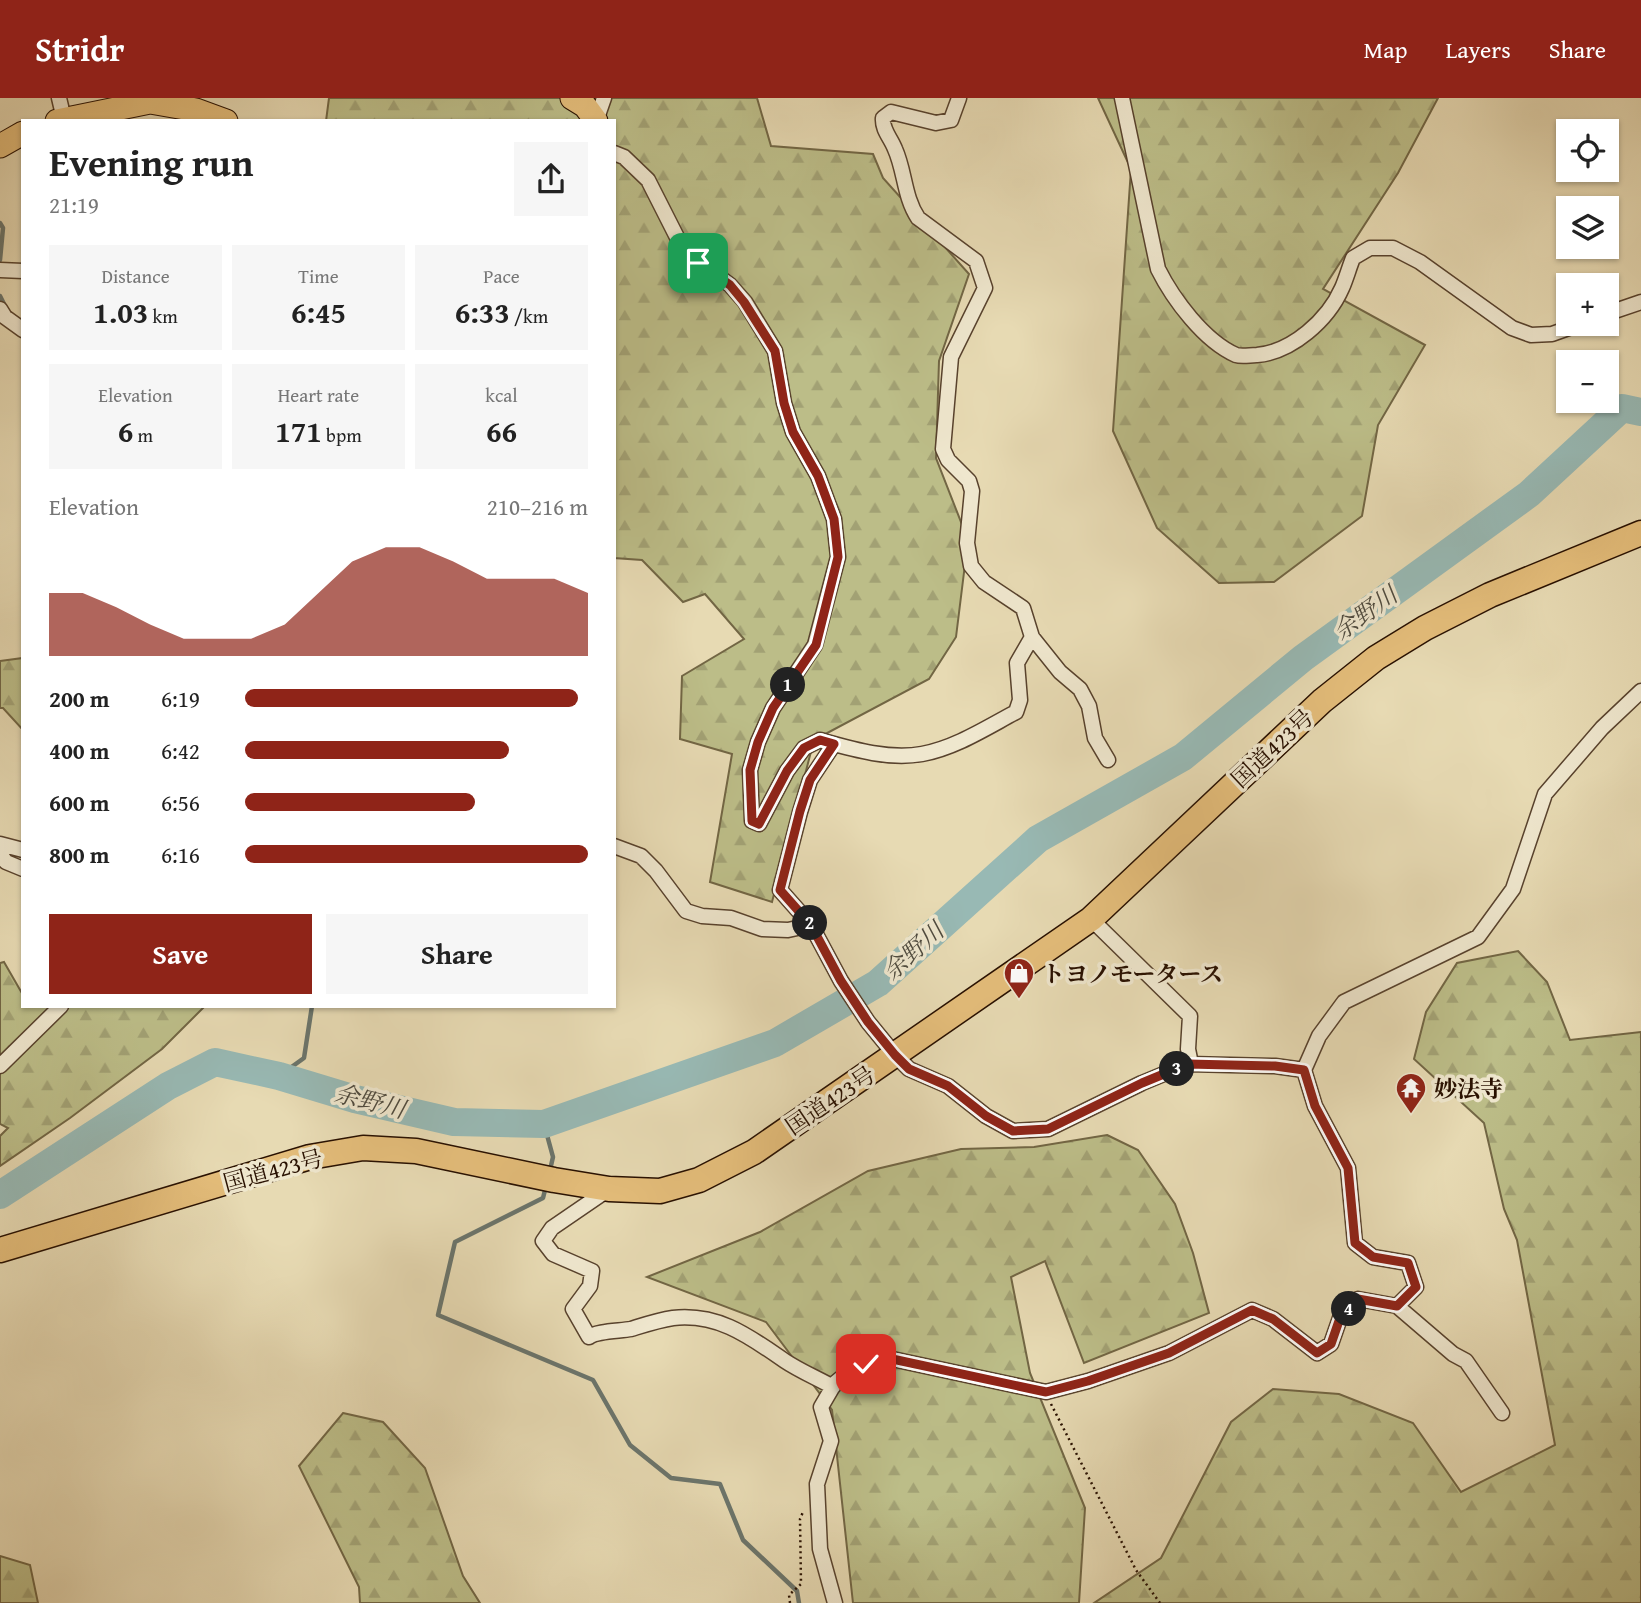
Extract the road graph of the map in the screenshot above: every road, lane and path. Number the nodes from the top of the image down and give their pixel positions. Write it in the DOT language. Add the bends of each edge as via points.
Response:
graph roads {
  1 [pos="572,98"];
  2 [pos="604,98"];
  3 [pos="959,98"];
  4 [pos="1122,98"];
  5 [pos="60,113"];
  6 [pos="221,119"];
  7 [pos="595,119"];
  8 [pos="597,119"];
  9 [pos="21,134"];
  10 [pos="0,146"];
  11 [pos="616,154"];
  12 [pos="0,270"];
  13 [pos="21,271"];
  14 [pos="1641,302"];
  15 [pos="0,309"];
  16 [pos="1619,310"];
  17 [pos="21,329"];
  18 [pos="1556,333"];
  19 [pos="1641,533"];
  20 [pos="1032,637"];
  21 [pos="1641,691"];
  22 [pos="834,744"];
  23 [pos="1108,760"];
  24 [pos="0,844"];
  25 [pos="616,847"];
  26 [pos="21,849"];
  27 [pos="0,854"];
  28 [pos="21,868"];
  29 [pos="1091,919"];
  30 [pos="811,925"];
  31 [pos="59,1008"];
  32 [pos="895,1055"];
  33 [pos="1191,1064"];
  34 [pos="0,1066"];
  35 [pos="1304,1070"];
  36 [pos="609,1189"];
  37 [pos="0,1250"];
  38 [pos="1397,1306"];
  39 [pos="833,1387"];
  40 [pos="1046,1392"];
  41 [pos="1502,1413"];
  42 [pos="817,1484"];
  43 [pos="790,1603"];
  44 [pos="835,1603"];
  45 [pos="1160,1603"];
  1 -- 7 [label="main road"];
  2 -- 8 [label="street"];
  3 -- 20 [label="street" via="951,120 936,123 891,112 882,125 896,150 918,218 976,261 985,289 951,357 943,449 972,491 967,543 971,566 984,582 1023,608"];
  4 -- 18 [label="street" via="1158,269 1188,314 1238,356 1269,354 1299,339 1318,323 1341,290 1353,258 1370,248 1393,248 1420,262 1513,328 1531,334"];
  5 -- 6 [label="main road" via="150,102"];
  9 -- 10 [label="main road"];
  11 -- 22 [label="street" via="648,180 684,250 730,285 775,351 793,432 818,476 834,519 838,557 816,645 773,708 758,742 750,770 752,821 759,824 804,748 820,740"];
  12 -- 13 [label="street"];
  14 -- 16 [label="street"];
  15 -- 17 [label="street"];
  19 -- 29 [label="highway, 国道423号" via="1490,595 1376,658 1322,701"];
  20 -- 22 [label="street" via="1017,663 1020,700 1016,712 919,755 876,754"];
  20 -- 23 [label="street" via="1080,689"];
  21 -- 35 [label="street" via="1545,794 1513,889 1478,937 1344,1002 1319,1036"];
  22 -- 30 [label="street" via="810,780 780,890"];
  24 -- 26 [label="street"];
  25 -- 30 [label="street" via="642,856 686,911 731,918 762,929"];
  27 -- 28 [label="street"];
  29 -- 32 [label="highway, 国道423号"];
  29 -- 33 [label="street" via="1190,1016"];
  30 -- 32 [label="street" via="841,981"];
  31 -- 34 [label="street"];
  32 -- 33 [label="street" via="909,1069 948,1086 1013,1131 1048,1129"];
  32 -- 36 [label="highway, 国道423号" via="754,1152 699,1180 660,1191"];
  33 -- 35 [label="street"];
  35 -- 38 [label="street" via="1315,1106 1348,1168 1355,1243 1373,1257 1408,1263 1416,1287"];
  36 -- 37 [label="highway, 国道423号" via="416,1151 363,1148 310,1157"];
  36 -- 39 [label="street" via="552,1228 542,1241 553,1254 592,1270 590,1286 573,1309 589,1336 673,1318 699,1318 728,1325"];
  38 -- 40 [label="street" via="1358,1299 1340,1318 1331,1344 1317,1353 1273,1319 1252,1310 1169,1353"];
  38 -- 41 [label="street" via="1466,1361"];
  39 -- 40 [label="street" via="858,1364 883,1357"];
  39 -- 42 [label="street" via="821,1407 831,1441"];
  40 -- 45 [label="path" via="1136,1570"];
  42 -- 43 [label="path" via="800,1519 801,1584 789,1594"];
  42 -- 44 [label="street" via="820,1549"];
}
